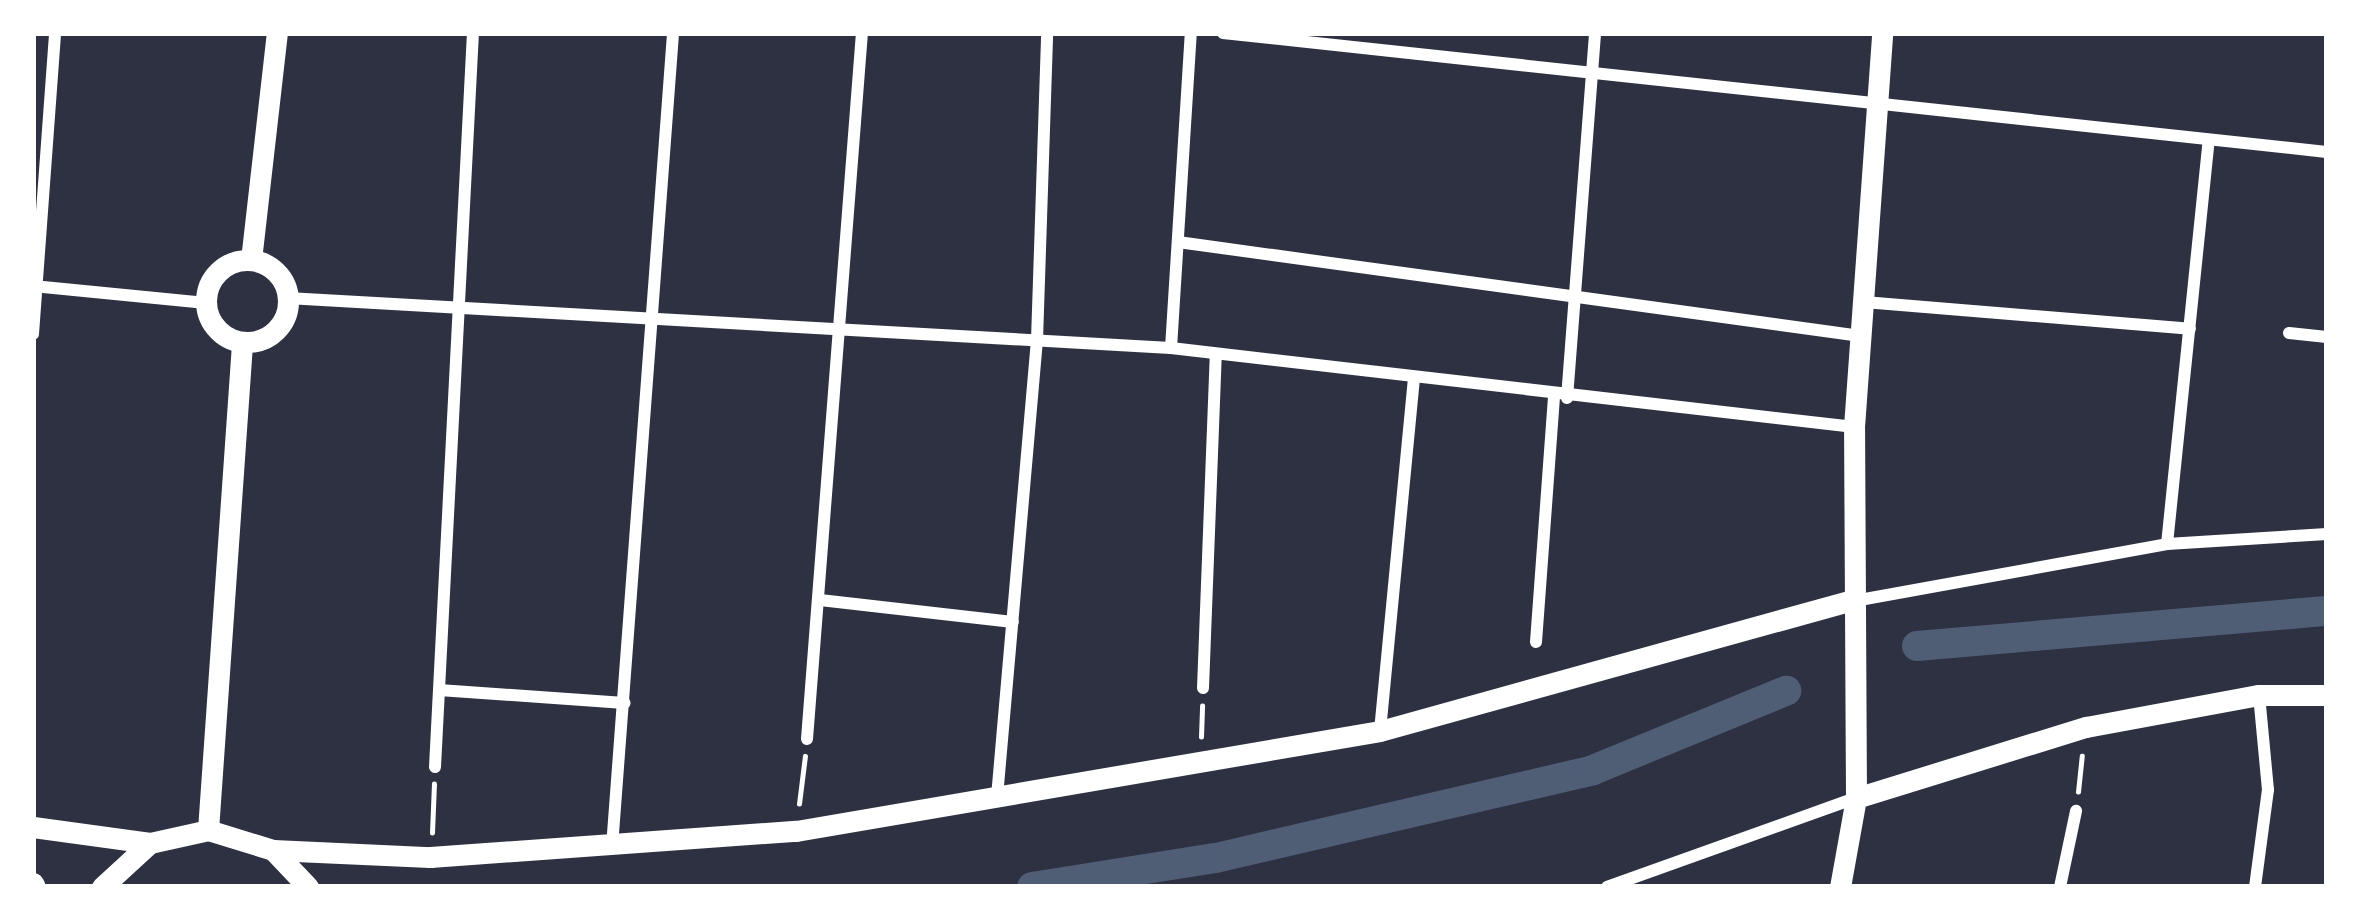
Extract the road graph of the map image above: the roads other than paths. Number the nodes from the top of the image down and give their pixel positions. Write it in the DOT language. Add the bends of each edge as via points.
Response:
graph roads {
  1 [pos="55,33"];
  2 [pos="277,33"];
  3 [pos="473,33"];
  4 [pos="673,33"];
  5 [pos="862,33"];
  6 [pos="1047,33"];
  7 [pos="1191,33"];
  8 [pos="1223,33"];
  9 [pos="1595,33"];
  10 [pos="1882,33"];
  11 [pos="1592,69"];
  12 [pos="1877,105"];
  13 [pos="2209,140"];
  14 [pos="2327,152"];
  15 [pos="1178,242"];
  16 [pos="251,260"];
  17 [pos="34,287"];
  18 [pos="1574,297"];
  19 [pos="287,298"];
  20 [pos="1864,302"];
  21 [pos="206,303"];
  22 [pos="458,306"];
  23 [pos="655,318"];
  24 [pos="842,328"];
  25 [pos="2189,329"];
  26 [pos="2289,333"];
  27 [pos="33,334"];
  28 [pos="1861,336"];
  29 [pos="2327,337"];
  30 [pos="1037,340"];
  31 [pos="242,342"];
  32 [pos="1171,348"];
  33 [pos="1216,354"];
  34 [pos="1414,380"];
  35 [pos="1560,397"];
  36 [pos="1855,427"];
  37 [pos="2327,534"];
  38 [pos="2167,544"];
  39 [pos="820,600"];
  40 [pos="1850,601"];
  41 [pos="1013,622"];
  42 [pos="1536,642"];
  43 [pos="1203,688"];
  44 [pos="439,690"];
  45 [pos="2260,694"];
  46 [pos="2327,695"];
  47 [pos="625,703"];
  48 [pos="1380,730"];
  49 [pos="807,739"];
  50 [pos="435,766"];
  51 [pos="998,797"];
  52 [pos="1856,799"];
  53 [pos="2076,811"];
  54 [pos="33,827"];
  55 [pos="208,830"];
  56 [pos="150,843"];
  57 [pos="612,848"];
  58 [pos="272,850"];
  59 [pos="103,887"];
  60 [pos="308,887"];
  61 [pos="1607,887"];
  62 [pos="1840,887"];
  63 [pos="2060,887"];
  64 [pos="2255,887"];
  1 -- 17 [label="street"];
  2 -- 16 [label="main road"];
  3 -- 22 [label="street"];
  4 -- 23 [label="street"];
  5 -- 24 [label="street"];
  6 -- 30 [label="street"];
  7 -- 15 [label="street"];
  8 -- 11 [label="street"];
  9 -- 11 [label="street"];
  10 -- 12 [label="main road"];
  11 -- 12 [label="street"];
  11 -- 18 [label="street"];
  12 -- 13 [label="street"];
  12 -- 20 [label="main road"];
  13 -- 14 [label="street"];
  13 -- 25 [label="street"];
  15 -- 18 [label="street"];
  15 -- 32 [label="street"];
  16 -- 19 [label="main road" via="272,268"];
  16 -- 21 [label="main road" via="214,277"];
  17 -- 21 [label="street"];
  17 -- 27 [label="street"];
  18 -- 28 [label="street"];
  18 -- 35 [label="street"];
  19 -- 22 [label="street"];
  19 -- 31 [label="main road" via="269,335"];
  20 -- 25 [label="street"];
  20 -- 28 [label="main road"];
  21 -- 31 [label="main road" via="221,333"];
  22 -- 23 [label="street"];
  22 -- 44 [label="street"];
  23 -- 24 [label="street"];
  23 -- 47 [label="street"];
  24 -- 30 [label="street"];
  24 -- 39 [label="street"];
  25 -- 38 [label="street"];
  26 -- 29 [label="street"];
  28 -- 36 [label="main road"];
  30 -- 32 [label="street"];
  30 -- 41 [label="street"];
  31 -- 55 [label="main road"];
  32 -- 33 [label="street"];
  33 -- 34 [label="street"];
  33 -- 43 [label="street"];
  34 -- 35 [label="street"];
  34 -- 48 [label="street"];
  35 -- 36 [label="street"];
  35 -- 42 [label="street"];
  36 -- 40 [label="main road"];
  37 -- 38 [label="street"];
  38 -- 40 [label="street"];
  39 -- 41 [label="street"];
  39 -- 49 [label="street"];
  40 -- 48 [label="main road"];
  40 -- 52 [label="main road"];
  41 -- 51 [label="street"];
  44 -- 47 [label="street"];
  44 -- 50 [label="street"];
  45 -- 46 [label="main road"];
  45 -- 52 [label="main road" via="2086,727"];
  45 -- 64 [label="street" via="2268,790"];
  47 -- 57 [label="street"];
  48 -- 51 [label="main road"];
  51 -- 57 [label="main road" via="796,831"];
  52 -- 61 [label="street"];
  52 -- 62 [label="main road"];
  53 -- 63 [label="street"];
  54 -- 56 [label="main road"];
  55 -- 56 [label="main road"];
  55 -- 58 [label="main road"];
  56 -- 59 [label="main road"];
  57 -- 58 [label="main road" via="430,857"];
  58 -- 60 [label="main road"];
}
